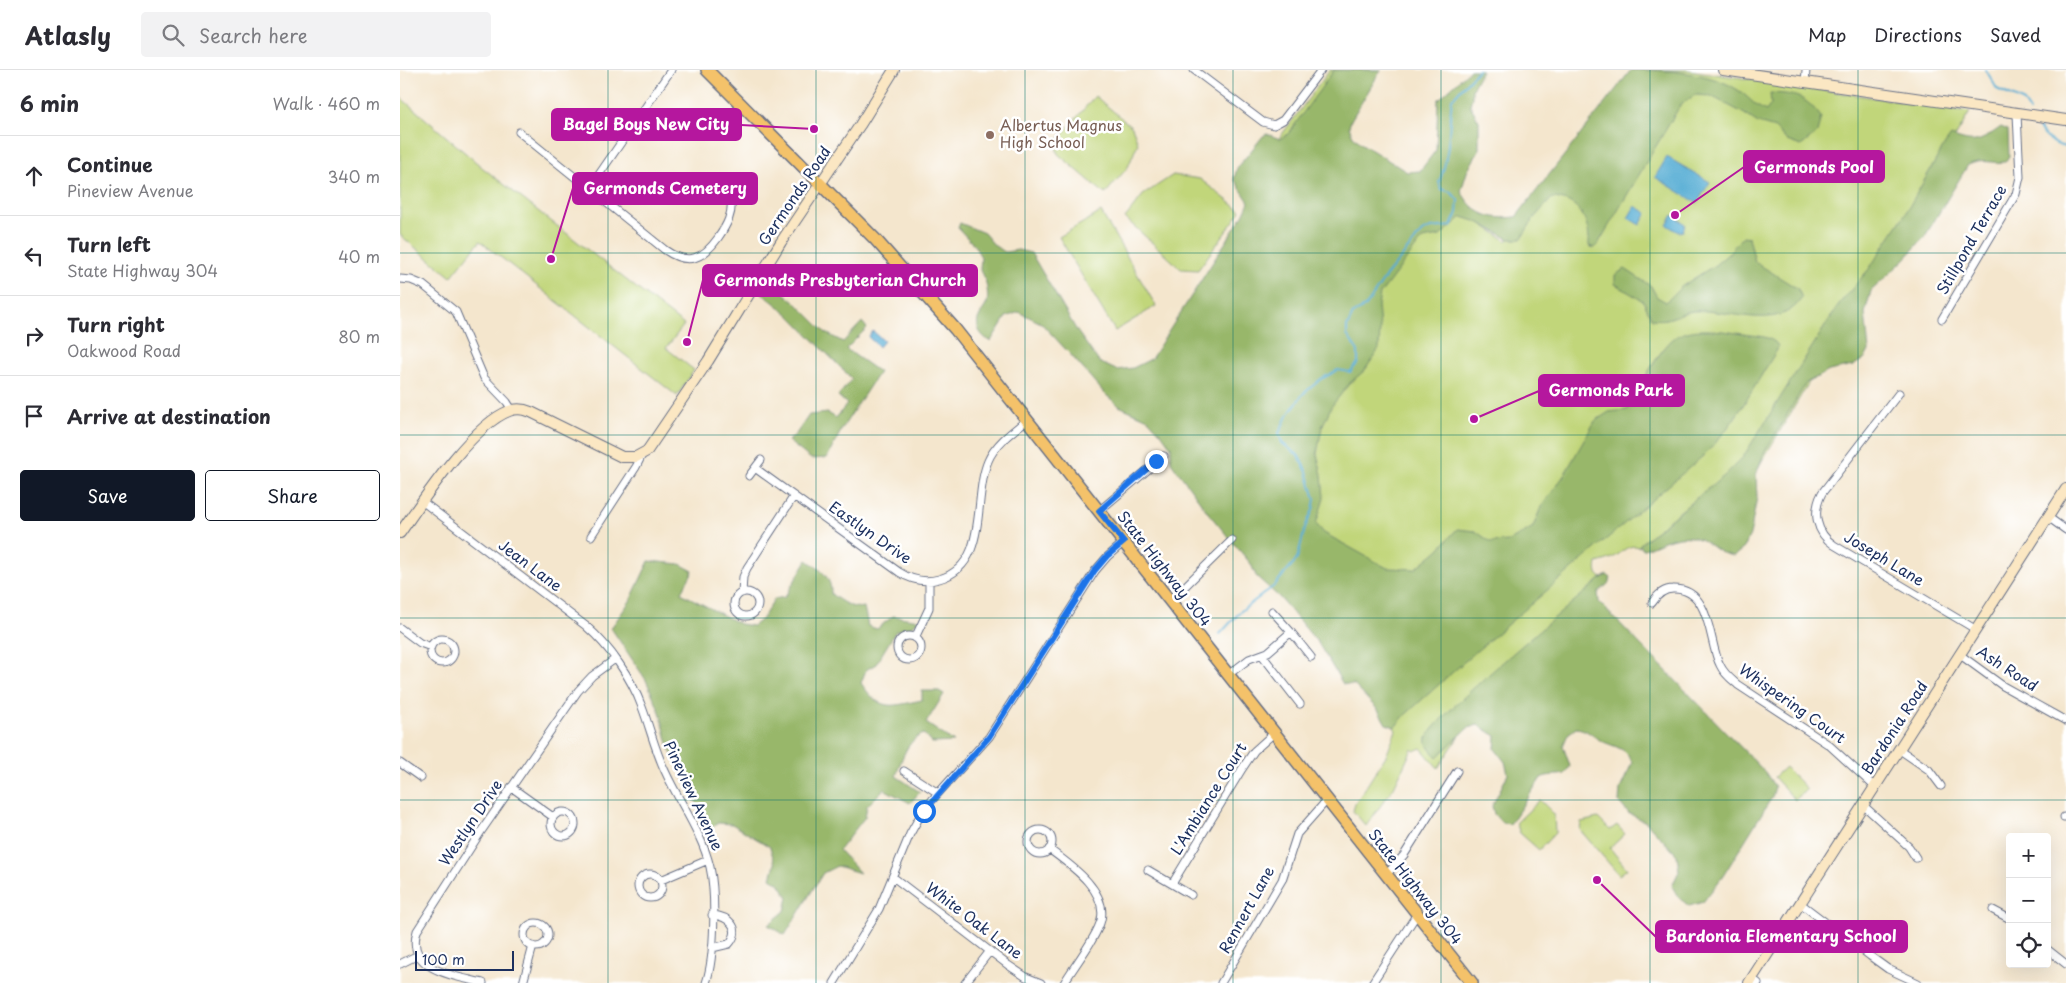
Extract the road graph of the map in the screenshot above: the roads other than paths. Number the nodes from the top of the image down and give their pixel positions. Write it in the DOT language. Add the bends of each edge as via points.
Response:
graph roads {
  1 [pos="671,70"];
  2 [pos="707,70"];
  3 [pos="894,70"];
  4 [pos="1194,70"];
  5 [pos="1321,70"];
  6 [pos="1723,70"];
  7 [pos="1806,70"];
  8 [pos="1805,83"];
  9 [pos="2017,114"];
  10 [pos="2066,120"];
  11 [pos="519,132"];
  12 [pos="820,184"];
  13 [pos="589,189"];
  14 [pos="731,198"];
  15 [pos="400,279"];
  16 [pos="1942,319"];
  17 [pos="1899,393"];
  18 [pos="512,410"];
  19 [pos="1028,420"];
  20 [pos="642,455"];
  21 [pos="1164,456"];
  22 [pos="761,460"];
  23 [pos="755,468"];
  24 [pos="749,476"];
  25 [pos="2066,489"];
  26 [pos="794,496"];
  27 [pos="423,502"];
  28 [pos="1099,511"];
  29 [pos="2048,518"];
  30 [pos="2066,530"];
  31 [pos="400,533"];
  32 [pos="591,536"];
  33 [pos="1232,540"];
  34 [pos="1124,542"];
  35 [pos="929,581"];
  36 [pos="742,593"];
  37 [pos="1170,601"];
  38 [pos="1652,604"];
  39 [pos="1272,610"];
  40 [pos="400,628"];
  41 [pos="1975,629"];
  42 [pos="1291,632"];
  43 [pos="915,638"];
  44 [pos="431,647"];
  45 [pos="1959,654"];
  46 [pos="1262,656"];
  47 [pos="1311,656"];
  48 [pos="615,659"];
  49 [pos="1228,675"];
  50 [pos="1300,704"];
  51 [pos="2066,721"];
  52 [pos="1274,732"];
  53 [pos="1900,750"];
  54 [pos="400,763"];
  55 [pos="904,771"];
  56 [pos="1457,771"];
  57 [pos="421,778"];
  58 [pos="1876,786"];
  59 [pos="1942,786"];
  60 [pos="511,787"];
  61 [pos="938,793"];
  62 [pos="1327,800"];
  63 [pos="1863,805"];
  64 [pos="553,817"];
  65 [pos="1049,849"];
  66 [pos="1916,858"];
  67 [pos="708,860"];
  68 [pos="1148,870"];
  69 [pos="1386,875"];
  70 [pos="893,877"];
  71 [pos="661,880"];
  72 [pos="1172,884"];
  73 [pos="1190,895"];
  74 [pos="1800,902"];
  75 [pos="1993,910"];
  76 [pos="1417,914"];
  77 [pos="712,915"];
  78 [pos="2006,917"];
  79 [pos="533,946"];
  80 [pos="712,948"];
  81 [pos="990,951"];
  82 [pos="2051,952"];
  83 [pos="418,955"];
  84 [pos="400,964"];
  85 [pos="2066,964"];
  86 [pos="1753,982"];
  87 [pos="483,983"];
  88 [pos="523,983"];
  89 [pos="706,983"];
  90 [pos="834,983"];
  91 [pos="965,983"];
  92 [pos="1041,983"];
  93 [pos="1064,983"];
  94 [pos="1221,983"];
  95 [pos="1372,983"];
  96 [pos="1472,983"];
  97 [pos="1918,983"];
  1 -- 13 [label="street"];
  2 -- 12 [label="main road, State Highway 304"];
  3 -- 12 [label="street, Germonds Road"];
  4 -- 5 [label="street" via="1262,122 1274,125 1281,122"];
  6 -- 8 [label="street"];
  7 -- 8 [label="street"];
  8 -- 9 [label="street"];
  9 -- 10 [label="street"];
  9 -- 16 [label="street, Stillpond Terrace" via="2020,177 2016,194"];
  11 -- 13 [label="street"];
  12 -- 19 [label="main road, State Highway 304" via="925,294"];
  12 -- 20 [label="street, Germonds Road" via="698,376"];
  13 -- 14 [label="street" via="670,254 687,259 702,255 713,245 730,218"];
  15 -- 18 [label="street" via="423,285 456,312 484,378"];
  17 -- 41 [label="street, Joseph Lane" via="1822,493 1817,507 1818,523 1824,536 1834,545"];
  18 -- 20 [label="street" via="535,414 622,457"];
  18 -- 27 [label="street" via="472,440"];
  19 -- 28 [label="main road, State Highway 304"];
  19 -- 35 [label="street" via="1000,443 988,461 974,540 968,556 954,572"];
  20 -- 32 [label="street"];
  21 -- 28 [label="street"];
  22 -- 23 [label="street"];
  23 -- 24 [label="street"];
  23 -- 26 [label="street, Eastlyn Drive"];
  25 -- 29 [label="street, Bardonia Road"];
  26 -- 35 [label="street, Eastlyn Drive" via="899,572 912,579"];
  26 -- 36 [label="street" via="742,577"];
  27 -- 31 [label="street"];
  27 -- 48 [label="street, Jean Lane" via="586,626"];
  28 -- 34 [label="main road, State Highway 304"];
  29 -- 30 [label="street"];
  29 -- 41 [label="street, Bardonia Road"];
  33 -- 37 [label="street"];
  34 -- 37 [label="main road, State Highway 304"];
  34 -- 61 [label="street" via="1095,570 985,743"];
  35 -- 43 [label="street" via="929,608"];
  37 -- 49 [label="main road, State Highway 304"];
  38 -- 58 [label="street, Whispering Court" via="1660,593 1672,589 1694,597 1706,613 1717,659 1725,674 1829,745"];
  39 -- 42 [label="street"];
  40 -- 44 [label="street"];
  41 -- 45 [label="street, Bardonia Road"];
  42 -- 46 [label="street"];
  42 -- 47 [label="street"];
  45 -- 51 [label="street, Ash Road" via="2003,686"];
  45 -- 53 [label="street, Bardonia Road"];
  46 -- 49 [label="street" via="1249,659"];
  46 -- 50 [label="street"];
  48 -- 60 [label="street, Westlyn Drive" via="582,687"];
  48 -- 67 [label="street, Pineview Avenue" via="639,698 658,755"];
  49 -- 52 [label="main road, State Highway 304"];
  52 -- 62 [label="main road, State Highway 304"];
  52 -- 72 [label="street, L'Ambiance Court" via="1254,751"];
  53 -- 58 [label="street, Bardonia Road"];
  53 -- 59 [label="street" via="1929,770"];
  54 -- 57 [label="street"];
  55 -- 61 [label="street"];
  56 -- 69 [label="street" via="1404,855"];
  58 -- 63 [label="street, Bardonia Road"];
  60 -- 64 [label="street"];
  60 -- 83 [label="street, Westlyn Drive" via="420,924 415,940"];
  61 -- 70 [label="street" via="913,828"];
  62 -- 69 [label="main road, State Highway 304"];
  62 -- 94 [label="street, Rennert Lane" via="1297,834 1282,880"];
  63 -- 66 [label="street" via="1909,847"];
  63 -- 74 [label="street, Bardonia Road"];
  65 -- 93 [label="street" via="1085,878 1102,912 1097,929"];
  67 -- 71 [label="street"];
  67 -- 77 [label="street, Pineview Avenue"];
  68 -- 72 [label="street"];
  69 -- 76 [label="main road, State Highway 304"];
  70 -- 81 [label="street, White Oak Lane"];
  70 -- 90 [label="street" via="874,919"];
  72 -- 73 [label="street"];
  74 -- 86 [label="street, Bardonia Road"];
  74 -- 97 [label="street" via="1870,956"];
  75 -- 78 [label="street"];
  76 -- 95 [label="street"];
  76 -- 96 [label="main road, State Highway 304"];
  77 -- 80 [label="street, Pineview Avenue"];
  77 -- 80 [label="street" via="728,919 735,931 730,944"];
  79 -- 88 [label="street"];
  80 -- 89 [label="street, Pineview Avenue" via="711,969"];
  81 -- 91 [label="street"];
  81 -- 92 [label="street, White Oak Lane" via="1026,977"];
  82 -- 85 [label="street"];
  83 -- 84 [label="street"];
  83 -- 87 [label="street" via="434,969"];
}
